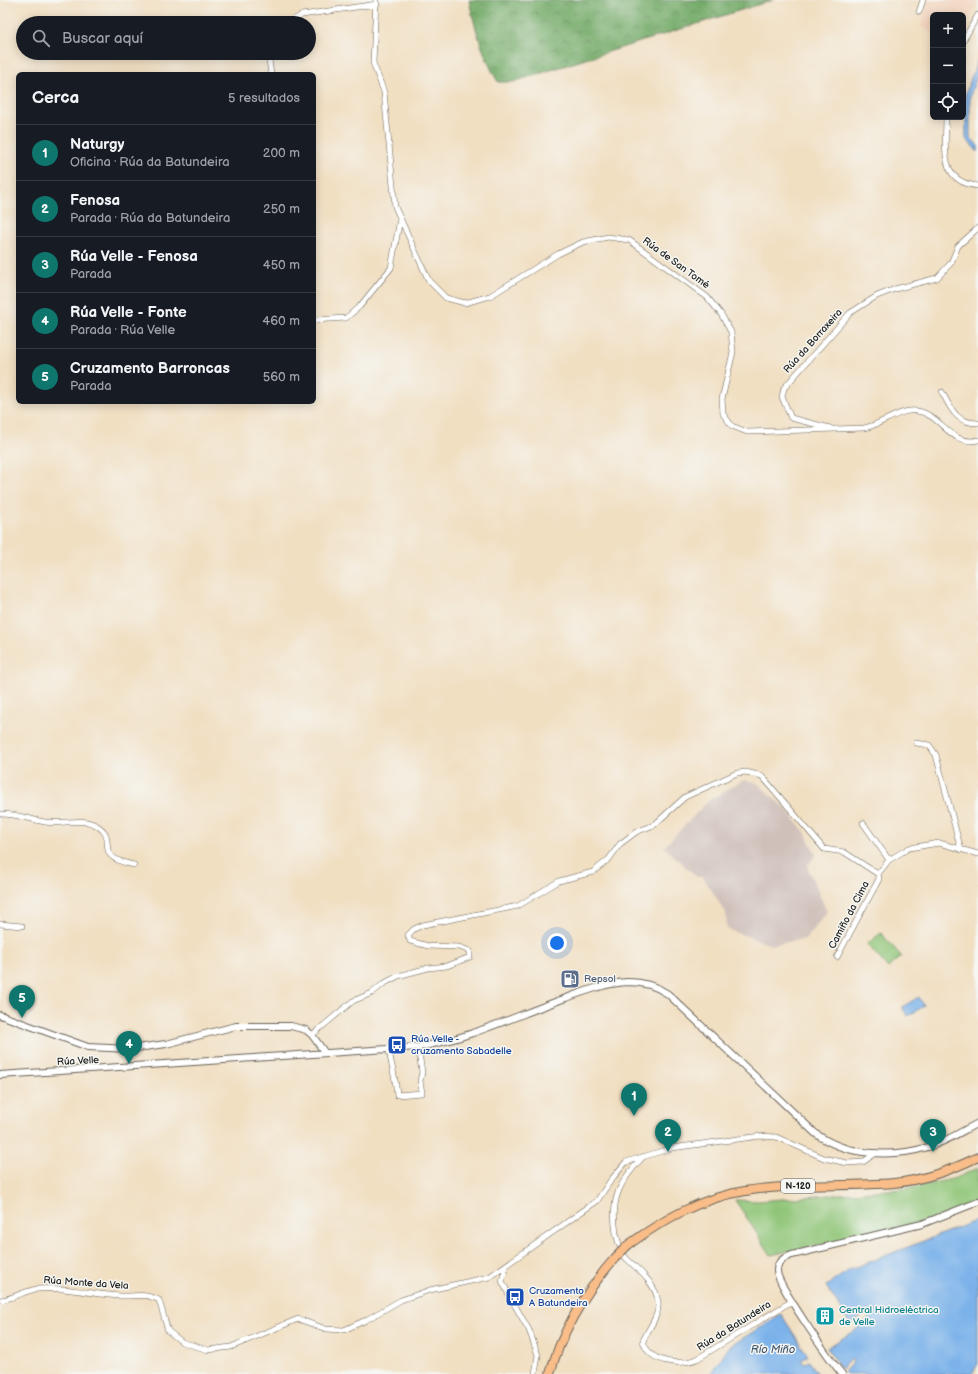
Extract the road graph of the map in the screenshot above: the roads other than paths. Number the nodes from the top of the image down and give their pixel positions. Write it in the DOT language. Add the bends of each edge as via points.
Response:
graph roads {
  1 [pos="923,0"];
  2 [pos="377,2"];
  3 [pos="919,12"];
  4 [pos="978,15"];
  5 [pos="300,16"];
  6 [pos="966,36"];
  7 [pos="269,60"];
  8 [pos="271,72"];
  9 [pos="946,120"];
  10 [pos="978,186"];
  11 [pos="400,218"];
  12 [pos="978,228"];
  13 [pos="316,320"];
  14 [pos="942,392"];
  15 [pos="978,423"];
  16 [pos="836,429"];
  17 [pos="978,440"];
  18 [pos="916,742"];
  19 [pos="0,814"];
  20 [pos="863,823"];
  21 [pos="961,850"];
  22 [pos="978,854"];
  23 [pos="889,860"];
  24 [pos="134,865"];
  25 [pos="878,874"];
  26 [pos="0,924"];
  27 [pos="22,926"];
  28 [pos="837,957"];
  29 [pos="0,1015"];
  30 [pos="312,1035"];
  31 [pos="418,1047"];
  32 [pos="389,1050"];
  33 [pos="326,1053"];
  34 [pos="0,1075"];
  35 [pos="978,1123"];
  36 [pos="876,1152"];
  37 [pos="644,1156"];
  38 [pos="978,1157"];
  39 [pos="978,1202"];
  40 [pos="506,1266"];
  41 [pos="0,1300"];
  42 [pos="792,1301"];
  43 [pos="536,1374"];
  44 [pos="550,1374"];
  45 [pos="842,1374"];
  1 -- 3 [label="street"];
  2 -- 5 [label="street"];
  2 -- 11 [label="street, Rúa de San Tomé" via="373,63 384,92 395,207"];
  4 -- 6 [label="street"];
  7 -- 8 [label="street"];
  9 -- 10 [label="street" via="946,158 949,168 959,181"];
  11 -- 13 [label="street" via="391,268 360,306 346,318"];
  11 -- 16 [label="street, Rúa de San Tomé" via="428,281 446,298 465,303 490,296 558,254 583,242 608,237 629,240 707,297 731,332 733,352 722,399 723,414 732,426 747,432"];
  12 -- 16 [label="street, Rúa da Borraxeira" via="958,246 951,263 937,278 877,296 850,313 784,388 782,397 791,418"];
  14 -- 15 [label="street" via="952,412 967,423"];
  16 -- 17 [label="street, Rúa de San Tomé" via="876,426 895,415 917,411 937,421 954,437"];
  18 -- 21 [label="street" via="929,745 936,756"];
  19 -- 24 [label="street" via="15,814 46,822 87,821 100,828 106,835 110,857"];
  20 -- 23 [label="street"];
  21 -- 22 [label="street, Camiño da Cima"];
  21 -- 23 [label="street, Camiño da Cima" via="939,843 909,848"];
  23 -- 25 [label="street, Camiño da Cima"];
  25 -- 28 [label="street, Camiño da Cima" via="879,879"];
  25 -- 30 [label="street" via="844,852 824,848 762,776 746,772 736,773 685,797 654,825 636,832 620,844 609,859 593,872 558,881 518,906 414,929 408,935 410,941 428,946 464,948 470,951 470,957 447,966 398,976 372,993 352,1001"];
  26 -- 27 [label="street"];
  29 -- 30 [label="street" via="88,1048 130,1049 166,1044 236,1026 291,1026 306,1030"];
  30 -- 33 [label="street"];
  31 -- 32 [label="street, Rúa Velle"];
  31 -- 32 [label="street" via="422,1093 397,1095"];
  31 -- 36 [label="street, Rúa Velle" via="449,1041 608,985 628,982 652,985 668,994 819,1136 845,1148"];
  32 -- 33 [label="street, Rúa Velle"];
  33 -- 34 [label="street, Rúa Velle"];
  35 -- 36 [label="street, Rúa Velle" via="928,1147 904,1152"];
  36 -- 37 [label="street" via="863,1162 847,1163 824,1158 776,1137 760,1136 672,1148"];
  37 -- 40 [label="street, Rúa Monte da Vela" via="626,1162 597,1201"];
  37 -- 42 [label="street, Rúa da Batundeira" via="626,1175 616,1195 613,1218 621,1251 655,1290 658,1302 655,1319 643,1341 651,1354 674,1362 691,1362"];
  38 -- 44 [label="highway, N-120, bridge" via="949,1170 895,1183 779,1187 745,1191 722,1196 679,1212 628,1245 594,1281 560,1342"];
  39 -- 42 [label="street" via="922,1224 782,1258 776,1273"];
  40 -- 41 [label="street, Rúa Monte da Vela" via="489,1277 430,1290 401,1300 344,1330 326,1329 298,1319 231,1347 208,1350 182,1342 168,1331 159,1300 146,1294 121,1296 58,1288 36,1289 10,1300"];
  40 -- 43 [label="street" via="502,1281 532,1336 538,1355"];
  42 -- 45 [label="street"];
}
